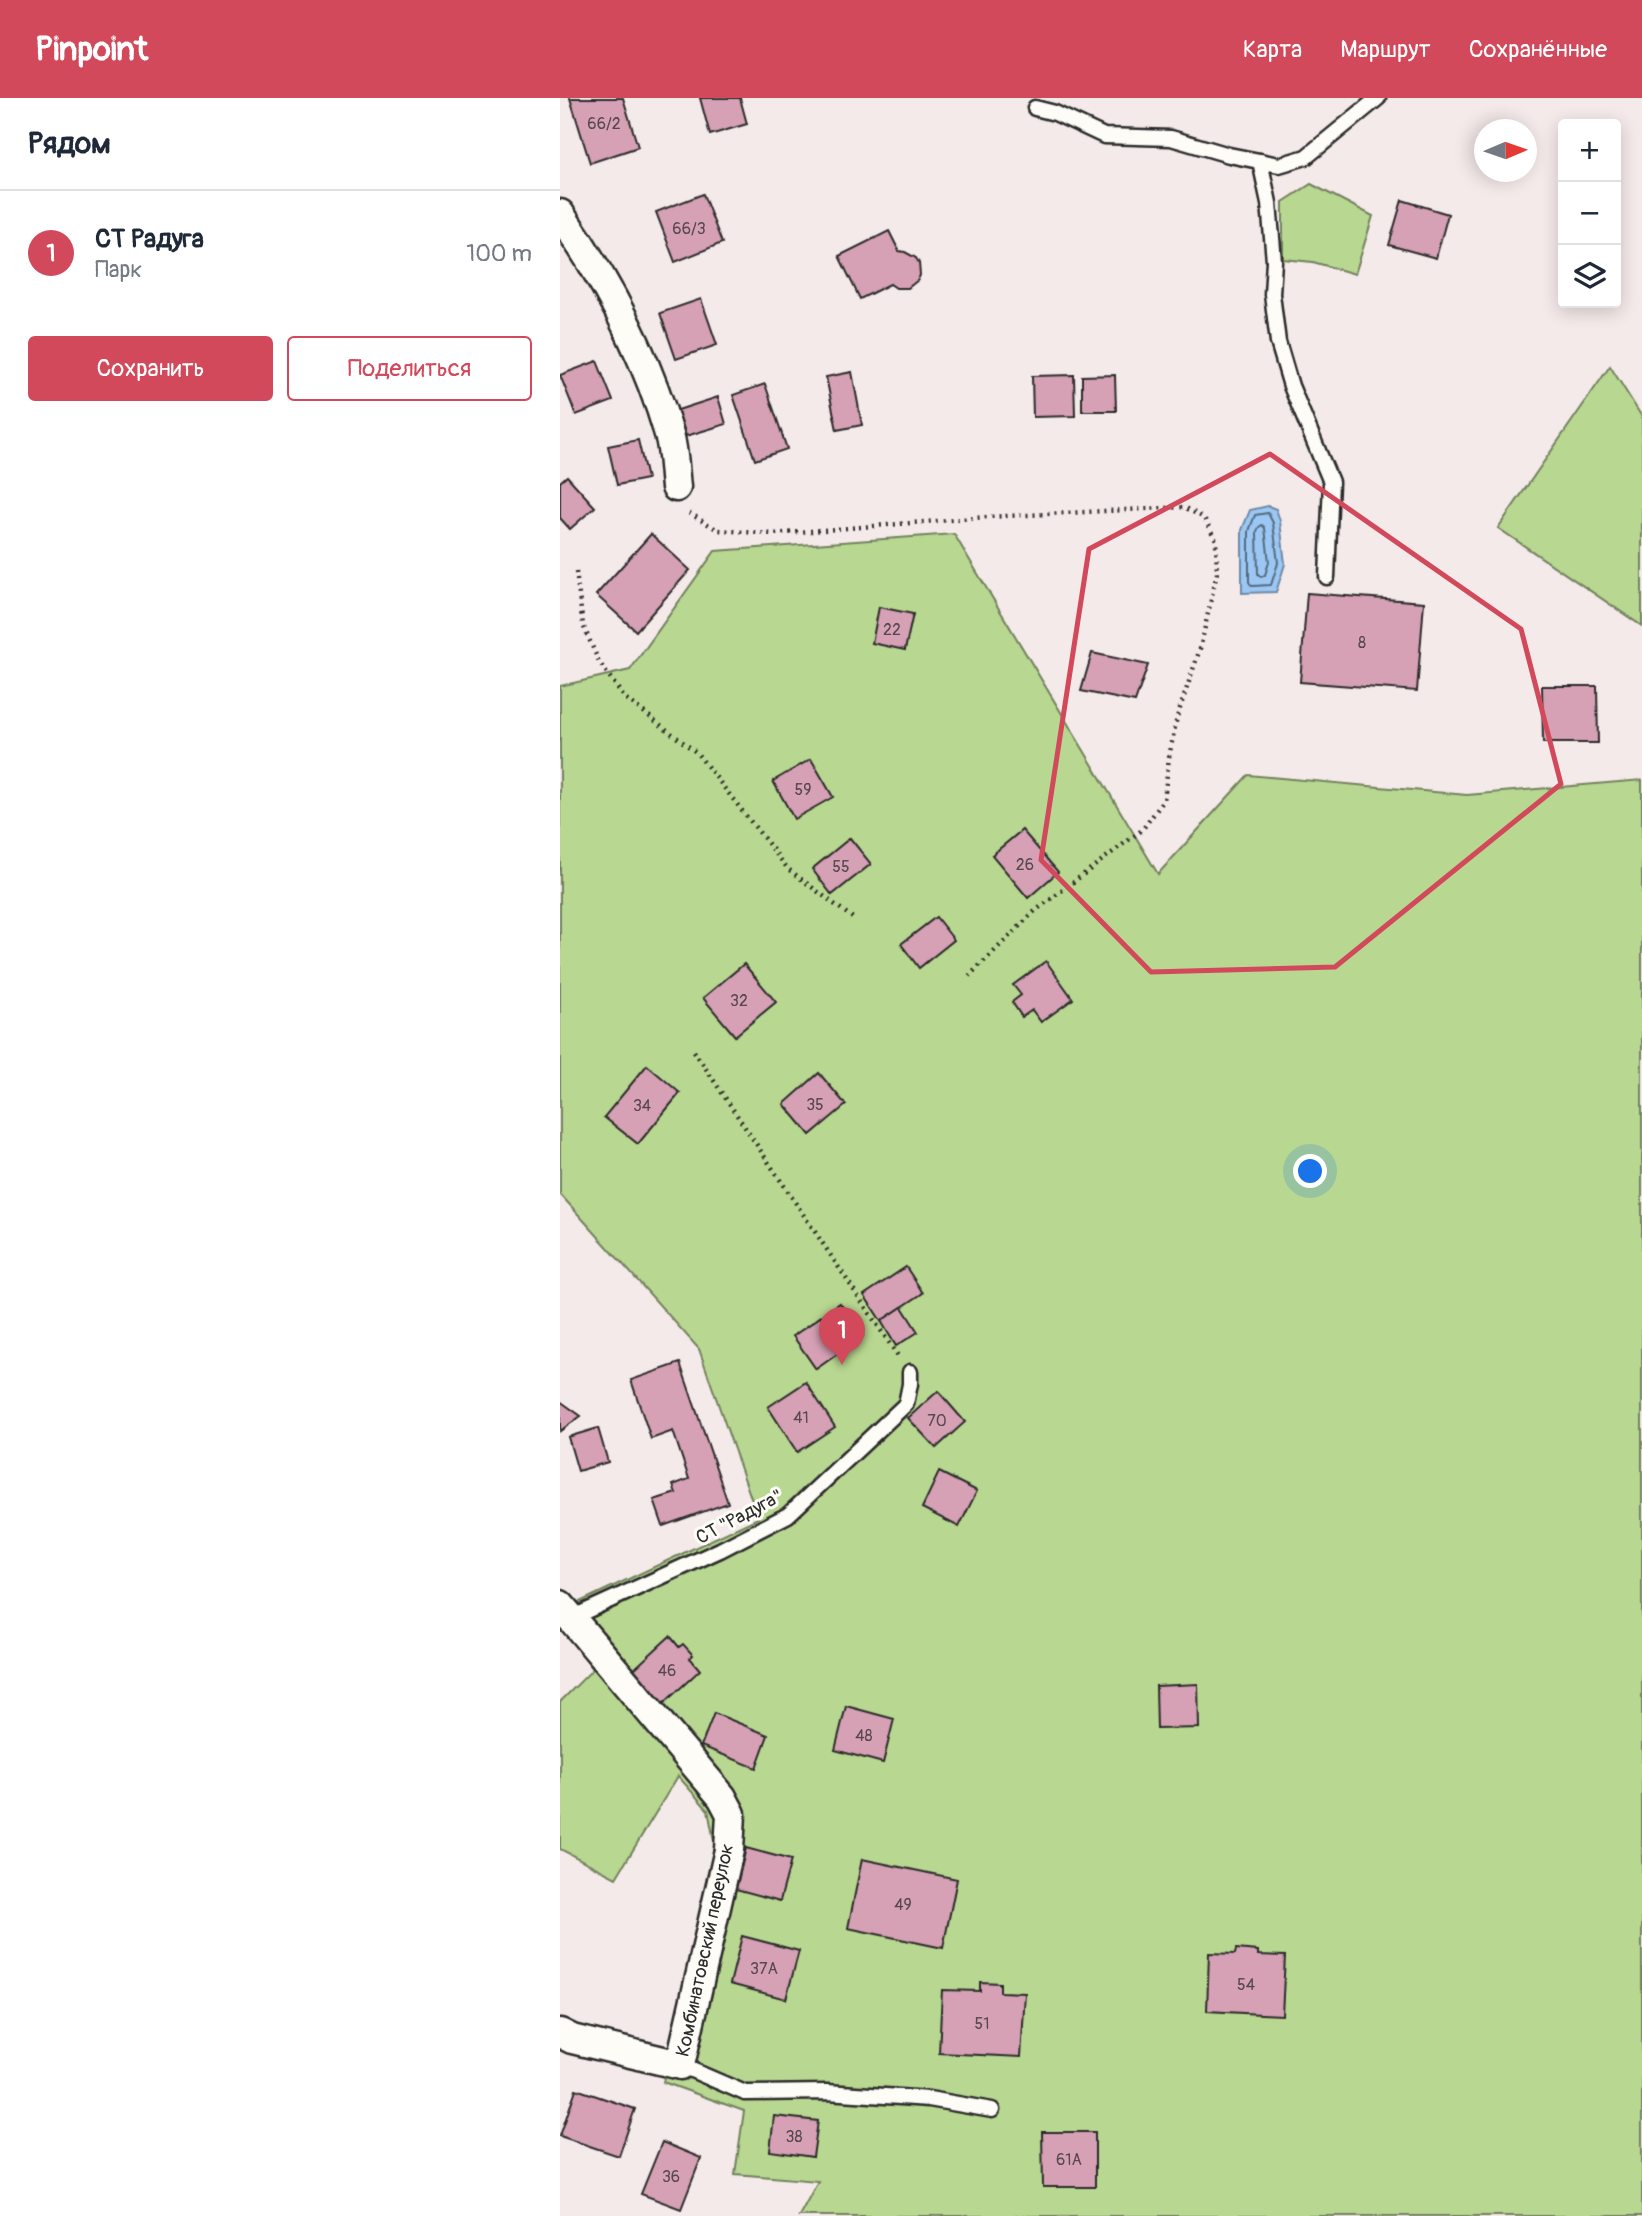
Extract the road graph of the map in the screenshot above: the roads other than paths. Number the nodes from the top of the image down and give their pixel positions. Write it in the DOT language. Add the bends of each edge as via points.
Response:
graph roads {
  1 [pos="1378,98"];
  2 [pos="1035,108"];
  3 [pos="1259,161"];
  4 [pos="560,214"];
  5 [pos="676,487"];
  6 [pos="1328,577"];
  7 [pos="909,1372"];
  8 [pos="566,1611"];
  9 [pos="560,2033"];
  10 [pos="680,2065"];
  11 [pos="992,2110"];
  1 -- 3 [label="lane" via="1306,157 1279,165"];
  2 -- 3 [label="lane" via="1104,136 1171,138"];
  3 -- 6 [label="lane" via="1269,203 1278,342 1331,482"];
  4 -- 5 [label="street" via="590,256 636,344 670,436"];
  7 -- 8 [label="lane, СТ \"Радуга\"" via="906,1404 788,1515 720,1550"];
  8 -- 10 [label="street, Комбинатовский переулок" via="722,1797 731,1814 729,1850"];
  9 -- 10 [label="street, Комбинатовский переулок"];
  10 -- 11 [label="lane" via="745,2093 827,2092 929,2099"];
}
